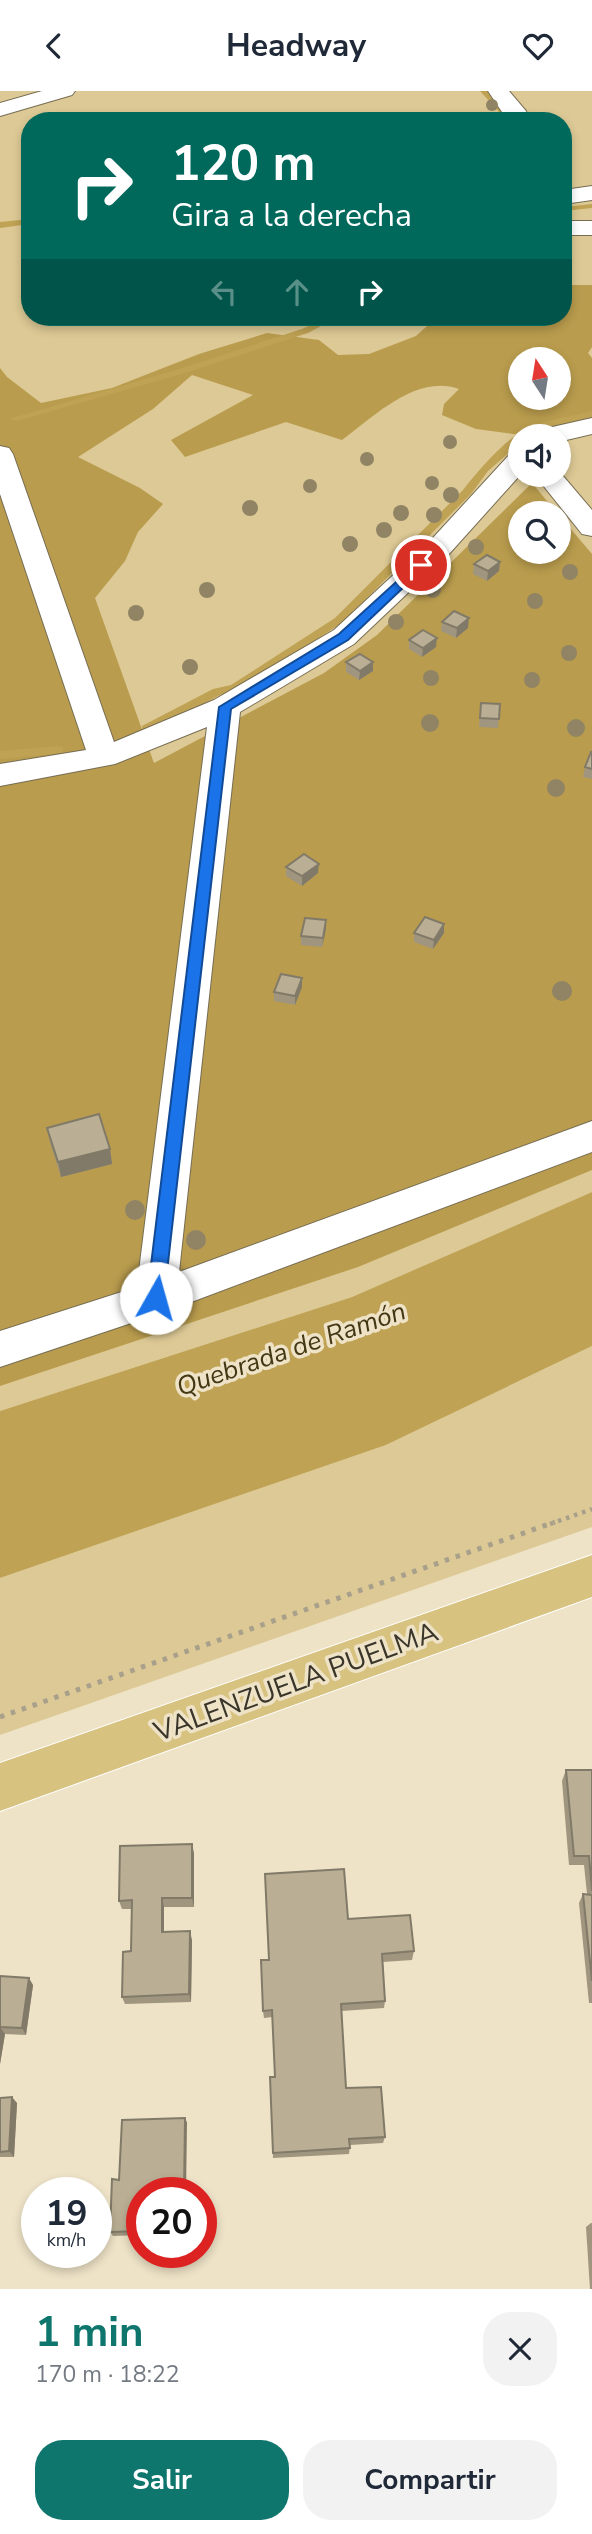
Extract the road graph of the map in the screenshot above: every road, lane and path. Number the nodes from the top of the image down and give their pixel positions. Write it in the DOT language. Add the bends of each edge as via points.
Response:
graph roads {
  1 [pos="65,91"];
  2 [pos="498,91"];
  3 [pos="0,110"];
  4 [pos="515,112"];
  5 [pos="592,193"];
  6 [pos="572,196"];
  7 [pos="572,228"];
  8 [pos="592,228"];
  9 [pos="592,426"];
  10 [pos="571,431"];
  11 [pos="0,454"];
  12 [pos="508,472"];
  13 [pos="558,487"];
  14 [pos="592,528"];
  15 [pos="225,707"];
  16 [pos="104,757"];
  17 [pos="0,775"];
  18 [pos="592,1136"];
  19 [pos="156,1298"];
  20 [pos="0,1349"];
  21 [pos="592,1509"];
  22 [pos="592,1576"];
  23 [pos="0,1717"];
  24 [pos="0,1787"];
  1 -- 3 [label="lane"];
  2 -- 4 [label="lane"];
  5 -- 6 [label="lane"];
  7 -- 8 [label="lane"];
  9 -- 10 [label="lane"];
  11 -- 16 [label="lane"];
  12 -- 15 [label="lane" via="440,547 344,637"];
  13 -- 14 [label="lane"];
  15 -- 16 [label="lane"];
  15 -- 19 [label="lane"];
  16 -- 17 [label="lane"];
  18 -- 19 [label="lane"];
  19 -- 20 [label="lane"];
  21 -- 23 [label="path"];
  22 -- 24 [label="main road, VALENZUELA PUELMA"];
}
